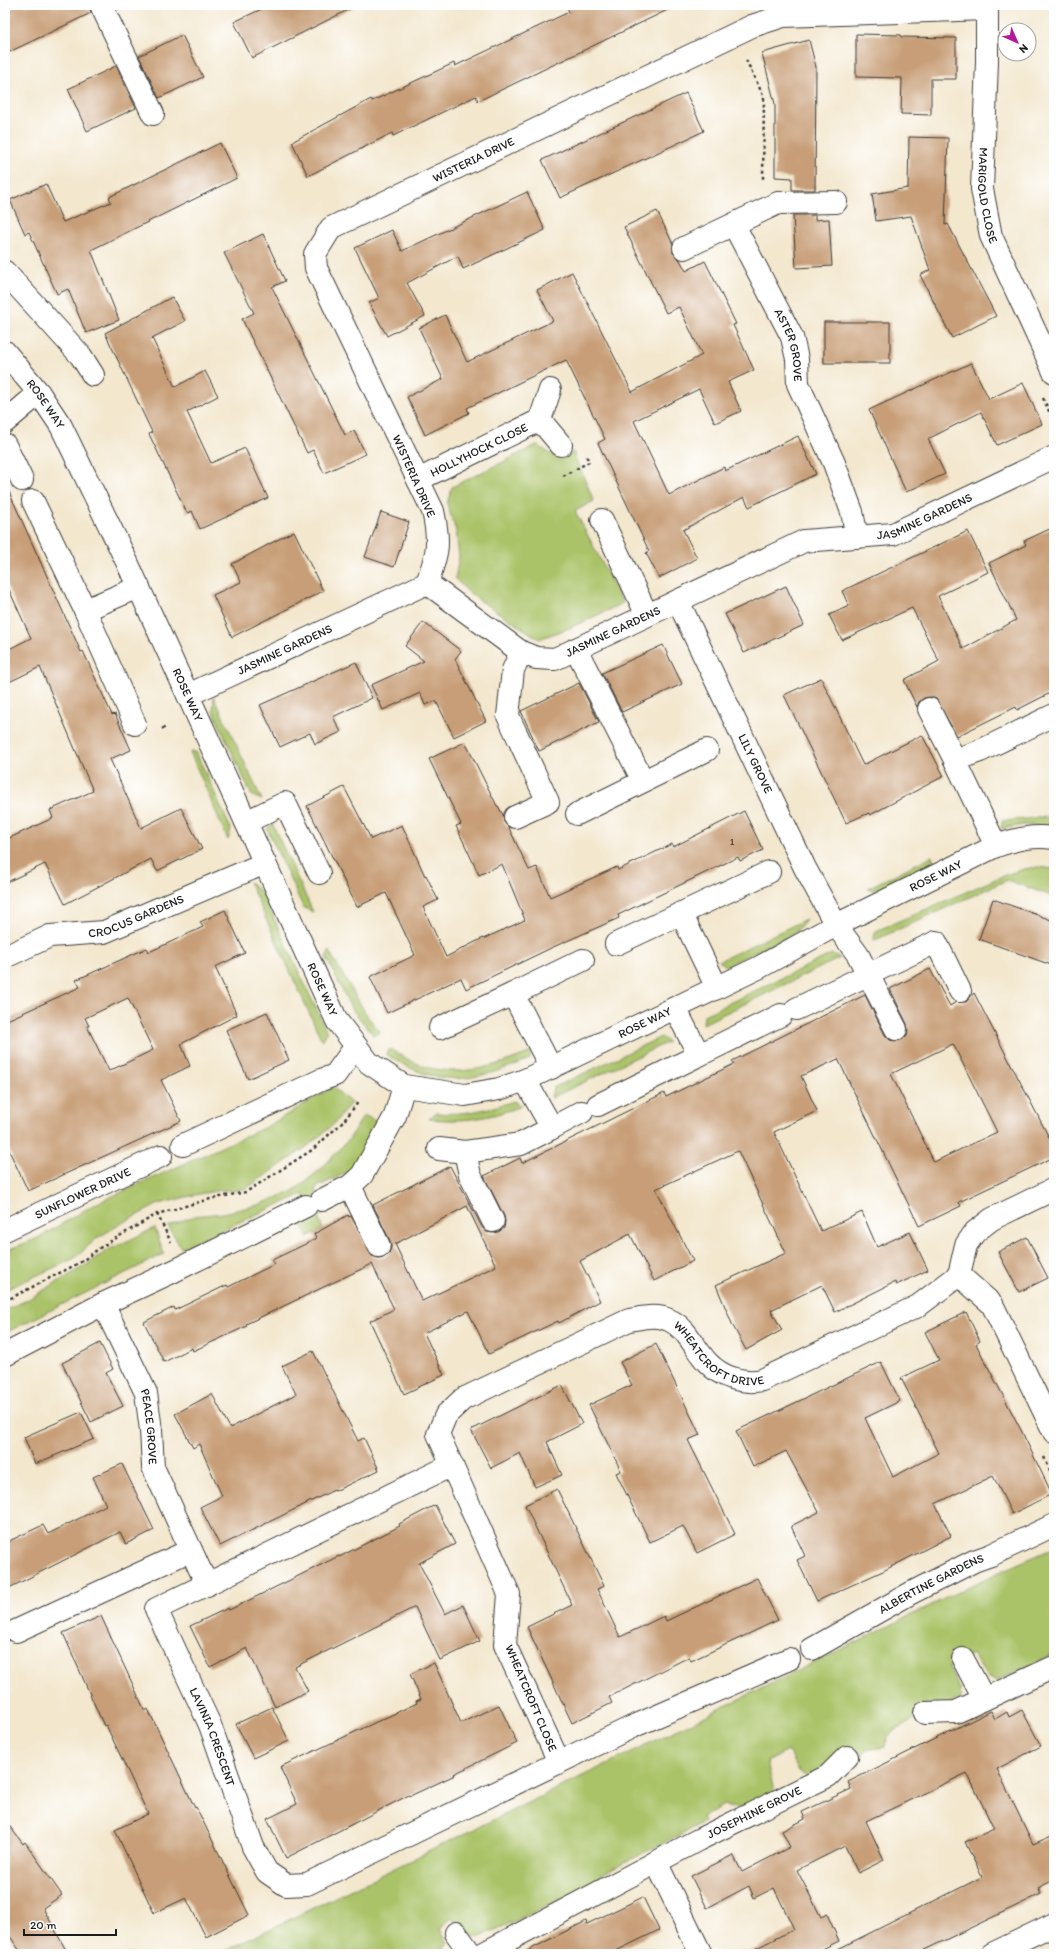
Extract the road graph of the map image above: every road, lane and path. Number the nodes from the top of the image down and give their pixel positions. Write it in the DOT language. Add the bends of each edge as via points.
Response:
graph roads {
  1 [pos="101,5"];
  2 [pos="987,7"];
  3 [pos="745,58"];
  4 [pos="153,114"];
  5 [pos="836,202"];
  6 [pos="778,203"];
  7 [pos="734,224"];
  8 [pos="684,248"];
  9 [pos="5,272"];
  10 [pos="5,352"];
  11 [pos="1052,362"];
  12 [pos="93,375"];
  13 [pos="550,390"];
  14 [pos="39,393"];
  15 [pos="1042,394"];
  16 [pos="540,420"];
  17 [pos="5,422"];
  18 [pos="1050,434"];
  19 [pos="5,445"];
  20 [pos="561,445"];
  21 [pos="583,450"];
  22 [pos="1054,457"];
  23 [pos="563,476"];
  24 [pos="22,480"];
  25 [pos="418,480"];
  26 [pos="33,501"];
  27 [pos="602,520"];
  28 [pos="857,537"];
  29 [pos="427,583"];
  30 [pos="139,587"];
  31 [pos="678,601"];
  32 [pos="85,610"];
  33 [pos="647,615"];
  34 [pos="576,649"];
  35 [pos="521,652"];
  36 [pos="188,695"];
  37 [pos="929,709"];
  38 [pos="1054,715"];
  39 [pos="135,724"];
  40 [pos="707,750"];
  41 [pos="955,760"];
  42 [pos="643,781"];
  43 [pos="577,814"];
  44 [pos="515,817"];
  45 [pos="246,822"];
  46 [pos="1054,838"];
  47 [pos="996,846"];
  48 [pos="265,863"];
  49 [pos="769,872"];
  50 [pos="319,873"];
  51 [pos="680,913"];
  52 [pos="836,925"];
  53 [pos="616,944"];
  54 [pos="5,957"];
  55 [pos="583,960"];
  56 [pos="868,974"];
  57 [pos="717,988"];
  58 [pos="960,991"];
  59 [pos="514,994"];
  60 [pos="675,1008"];
  61 [pos="440,1028"];
  62 [pos="896,1029"];
  63 [pos="356,1046"];
  64 [pos="699,1055"];
  65 [pos="551,1068"];
  66 [pos="526,1080"];
  67 [pos="404,1086"];
  68 [pos="358,1101"];
  69 [pos="552,1128"];
  70 [pos="183,1144"];
  71 [pos="439,1149"];
  72 [pos="465,1152"];
  73 [pos="161,1156"];
  74 [pos="350,1186"];
  75 [pos="1054,1189"];
  76 [pos="493,1221"];
  77 [pos="5,1230"];
  78 [pos="378,1246"];
  79 [pos="959,1275"];
  80 [pos="5,1302"];
  81 [pos="103,1304"];
  82 [pos="5,1355"];
  83 [pos="1054,1432"];
  84 [pos="452,1465"];
  85 [pos="1054,1525"];
  86 [pos="191,1550"];
  87 [pos="207,1584"];
  88 [pos="16,1631"];
  89 [pos="812,1649"];
  90 [pos="789,1659"];
  91 [pos="963,1659"];
  92 [pos="1054,1668"];
  93 [pos="984,1700"];
  94 [pos="925,1713"];
  95 [pos="847,1757"];
  96 [pos="558,1762"];
  97 [pos="656,1862"];
  98 [pos="1054,1924"];
  99 [pos="456,1932"];
  100 [pos="471,1954"];
  101 [pos="482,1954"];
  102 [pos="701,1954"];
  103 [pos="992,1954"];
  1 -- 4 [label="street"];
  2 -- 11 [label="street, MARIGOLD CLOSE" via="982,189 991,236"];
  2 -- 25 [label="street, WISTERIA DRIVE" via="783,16 752,26 331,228 315,254 316,268"];
  3 -- 6 [label="path" via="764,97 763,190 766,194 773,191"];
  5 -- 6 [label="street"];
  6 -- 7 [label="street"];
  7 -- 8 [label="street"];
  7 -- 28 [label="street, ASTER GROVE" via="792,337 797,359 798,384 834,463 852,512"];
  9 -- 12 [label="street" via="81,356"];
  10 -- 14 [label="street, ROSE WAY"];
  13 -- 16 [label="street"];
  14 -- 17 [label="street"];
  14 -- 30 [label="street, ROSE WAY" via="61,426"];
  15 -- 18 [label="path" via="1054,422"];
  16 -- 20 [label="street"];
  16 -- 25 [label="street, HOLLYHOCK CLOSE"];
  19 -- 24 [label="street"];
  21 -- 23 [label="path" via="590,462"];
  22 -- 28 [label="street, JASMINE GARDENS" via="893,534"];
  25 -- 29 [label="street, WISTERIA DRIVE" via="433,511 438,533 437,556"];
  26 -- 32 [label="street"];
  27 -- 33 [label="street"];
  28 -- 31 [label="street, JASMINE GARDENS" via="804,542"];
  29 -- 35 [label="street, JASMINE GARDENS"];
  29 -- 36 [label="street, JASMINE GARDENS"];
  30 -- 32 [label="street"];
  30 -- 36 [label="street, ROSE WAY"];
  31 -- 33 [label="street, JASMINE GARDENS"];
  31 -- 52 [label="street, LILY GROVE" via="802,861"];
  32 -- 39 [label="street"];
  33 -- 34 [label="street, JASMINE GARDENS"];
  34 -- 35 [label="street, JASMINE GARDENS" via="555,658 536,658"];
  34 -- 42 [label="street"];
  35 -- 44 [label="street" via="513,670 508,716 548,802"];
  36 -- 45 [label="street, ROSE WAY"];
  37 -- 41 [label="street"];
  38 -- 41 [label="street" via="980,751"];
  40 -- 42 [label="street"];
  41 -- 47 [label="street"];
  42 -- 43 [label="street"];
  45 -- 48 [label="street, ROSE WAY"];
  45 -- 50 [label="street" via="285,803"];
  46 -- 47 [label="street, ROSE WAY" via="1021,838"];
  47 -- 52 [label="street, ROSE WAY"];
  48 -- 54 [label="street, CROCUS GARDENS" via="104,932 50,936"];
  48 -- 63 [label="street, ROSE WAY" via="336,1021"];
  49 -- 51 [label="street"];
  51 -- 53 [label="street"];
  51 -- 57 [label="street"];
  52 -- 56 [label="street, LILY GROVE" via="858,955"];
  52 -- 57 [label="street, ROSE WAY"];
  55 -- 59 [label="street"];
  56 -- 58 [label="street" via="936,942"];
  56 -- 62 [label="street, LILY GROVE"];
  56 -- 64 [label="street"];
  57 -- 60 [label="street, ROSE WAY"];
  59 -- 61 [label="street"];
  59 -- 65 [label="street"];
  60 -- 64 [label="street"];
  60 -- 65 [label="street, ROSE WAY"];
  63 -- 67 [label="street, ROSE WAY" via="369,1063"];
  63 -- 70 [label="street" via="335,1075"];
  64 -- 69 [label="street"];
  65 -- 66 [label="street, ROSE WAY"];
  66 -- 67 [label="street, ROSE WAY" via="499,1089 465,1095"];
  66 -- 69 [label="street"];
  67 -- 74 [label="street" via="389,1128 362,1175"];
  68 -- 80 [label="path" via="343,1122 312,1150 246,1192 157,1214 101,1247 81,1262"];
  69 -- 72 [label="street" via="521,1144"];
  71 -- 72 [label="street"];
  72 -- 76 [label="street" via="470,1175"];
  73 -- 77 [label="street, SUNFLOWER DRIVE"];
  74 -- 78 [label="street"];
  74 -- 81 [label="street"];
  75 -- 79 [label="street" via="992,1219 975,1232 966,1244"];
  79 -- 83 [label="street" via="992,1304"];
  79 -- 84 [label="street, WHEATCROFT DRIVE" via="918,1306 753,1382 729,1378 708,1363 689,1336 669,1320 651,1316 629,1320 463,1398 446,1414 438,1434"];
  81 -- 82 [label="street"];
  81 -- 86 [label="street, PEACE GROVE" via="146,1393 153,1467"];
  84 -- 87 [label="street, LAVINIA CRESCENT"];
  84 -- 96 [label="street, WHEATCROFT CLOSE" via="509,1594 505,1645"];
  85 -- 89 [label="street, ALBERTINE GARDENS" via="911,1593"];
  86 -- 87 [label="street, PEACE GROVE"];
  86 -- 88 [label="street"];
  87 -- 96 [label="street, LAVINIA CRESCENT" via="156,1609 210,1726 253,1847 267,1872 286,1885 307,1884"];
  90 -- 96 [label="street, WHEATCROFT CLOSE"];
  91 -- 93 [label="street"];
  92 -- 93 [label="street"];
  93 -- 94 [label="street" via="956,1712"];
  95 -- 97 [label="street, JOSEPHINE GROVE" via="828,1776"];
  97 -- 101 [label="street, JOSEPHINE GROVE"];
  97 -- 102 [label="street"];
  98 -- 103 [label="street"];
  99 -- 100 [label="street"];
}
